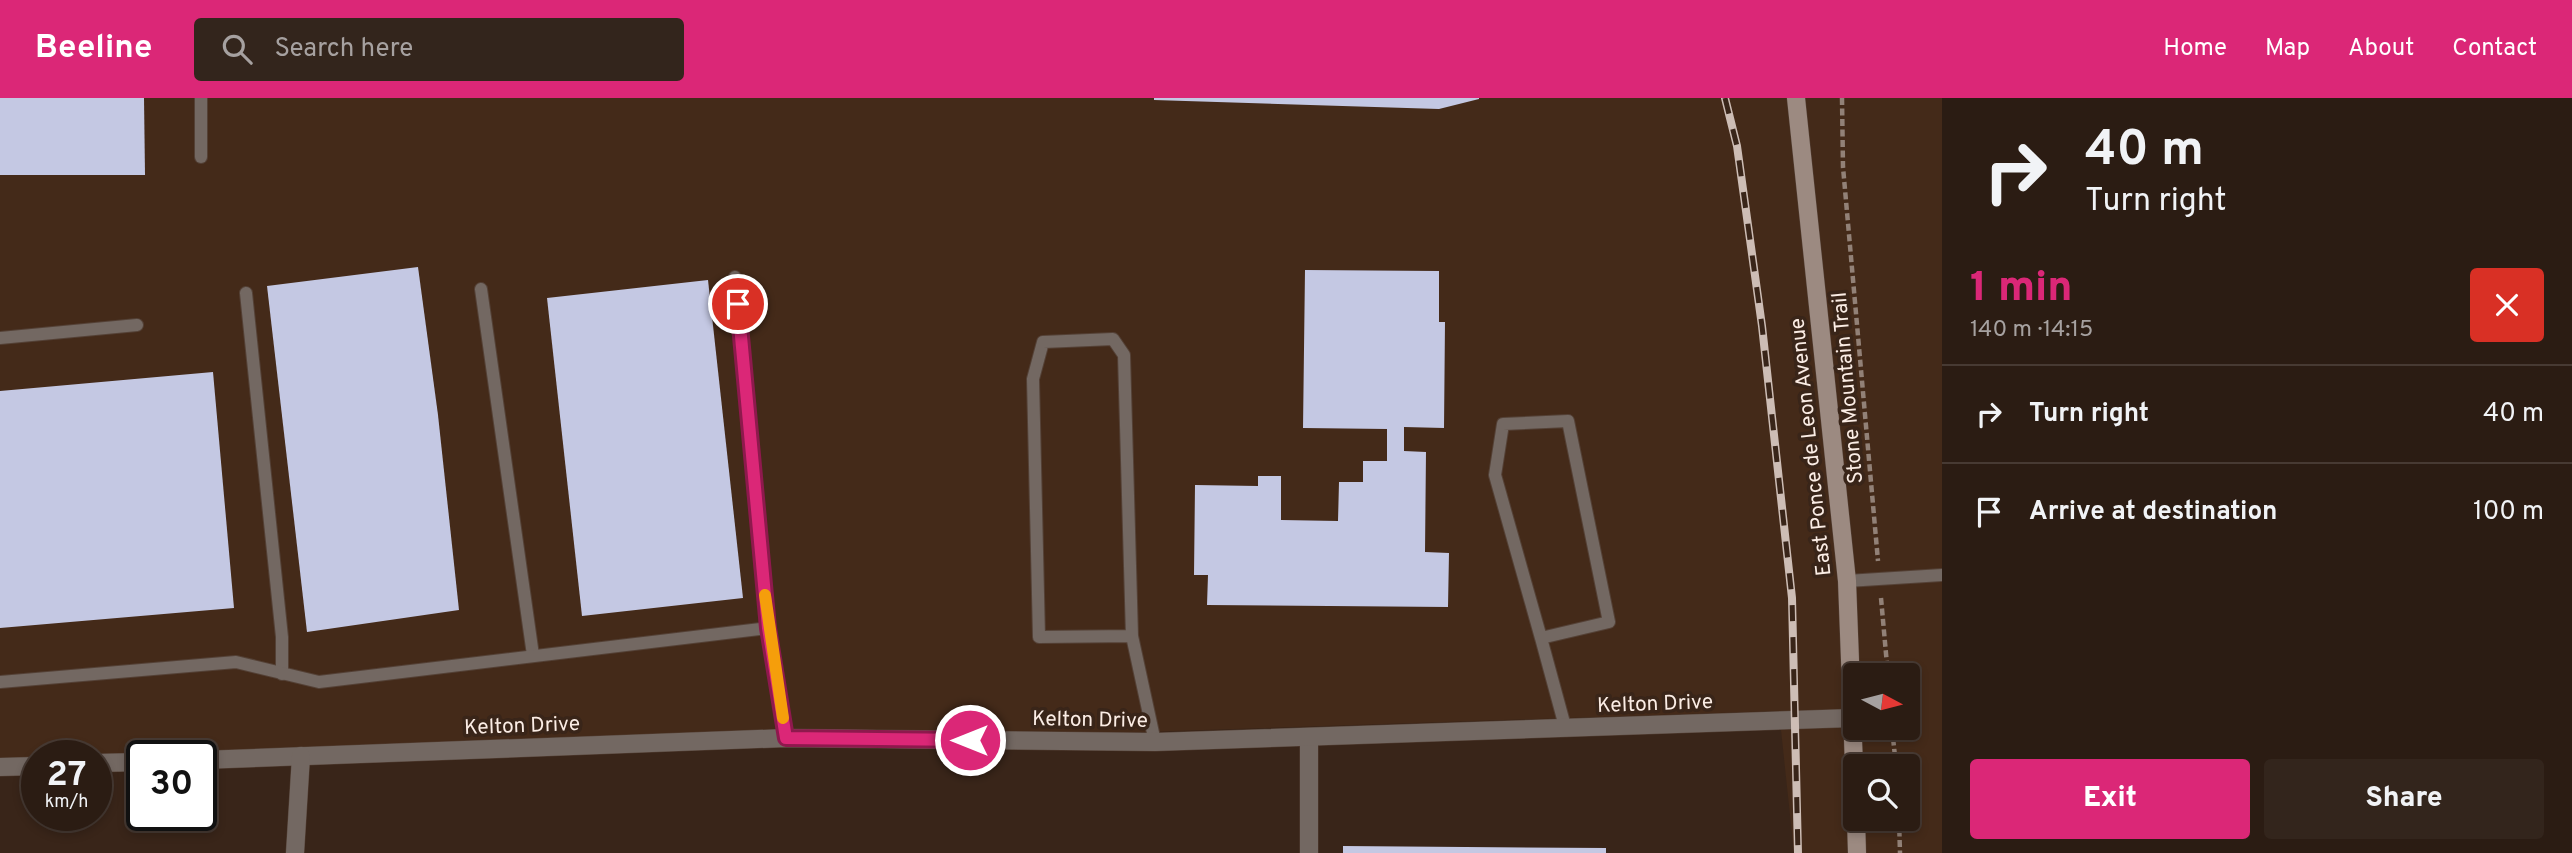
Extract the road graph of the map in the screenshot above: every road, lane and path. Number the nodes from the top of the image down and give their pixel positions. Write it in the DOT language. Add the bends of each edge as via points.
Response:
graph roads {
  1 [pos="201,98"];
  2 [pos="1796,98"];
  3 [pos="1842,98"];
  4 [pos="201,157"];
  5 [pos="735,277"];
  6 [pos="481,289"];
  7 [pos="246,293"];
  8 [pos="137,325"];
  9 [pos="0,338"];
  10 [pos="1942,575"];
  11 [pos="1880,579"];
  12 [pos="1847,581"];
  13 [pos="768,628"];
  14 [pos="1132,636"];
  15 [pos="1541,638"];
  16 [pos="533,655"];
  17 [pos="1850,663"];
  18 [pos="1887,663"];
  19 [pos="282,674"];
  20 [pos="0,682"];
  21 [pos="1843,718"];
  22 [pos="1566,730"];
  23 [pos="1309,737"];
  24 [pos="786,738"];
  25 [pos="1155,743"];
  26 [pos="301,756"];
  27 [pos="217,759"];
  28 [pos="21,766"];
  29 [pos="0,767"];
  30 [pos="1856,831"];
  31 [pos="1899,831"];
  32 [pos="295,853"];
  33 [pos="1309,853"];
  34 [pos="1857,853"];
  35 [pos="1900,853"];
  1 -- 4 [label="lane"];
  2 -- 12 [label="main road, East Ponce de Leon Avenue"];
  3 -- 11 [label="path, Stone Mountain Trail" via="1843,167"];
  5 -- 13 [label="lane"];
  6 -- 16 [label="lane"];
  7 -- 19 [label="lane"];
  8 -- 9 [label="lane"];
  10 -- 11 [label="lane"];
  11 -- 12 [label="lane"];
  11 -- 18 [label="path, Stone Mountain Trail"];
  12 -- 17 [label="main road, East Ponce de Leon Avenue"];
  13 -- 16 [label="lane"];
  13 -- 24 [label="lane"];
  14 -- 14 [label="lane" via="1039,637 1032,379 1043,342 1113,339 1124,355"];
  14 -- 25 [label="lane"];
  15 -- 15 [label="lane" via="1609,622 1568,421 1503,424 1495,475"];
  15 -- 22 [label="lane"];
  16 -- 19 [label="lane" via="319,682"];
  19 -- 20 [label="lane" via="236,662"];
  21 -- 22 [label="street, Kelton Drive"];
  22 -- 23 [label="street, Kelton Drive"];
  23 -- 25 [label="street, Kelton Drive"];
  23 -- 33 [label="street"];
  24 -- 25 [label="street, Kelton Drive"];
  24 -- 26 [label="street, Kelton Drive"];
  26 -- 27 [label="street, Kelton Drive"];
  26 -- 32 [label="street"];
  28 -- 29 [label="street"];
  30 -- 34 [label="main road"];
  31 -- 35 [label="path"];
}
